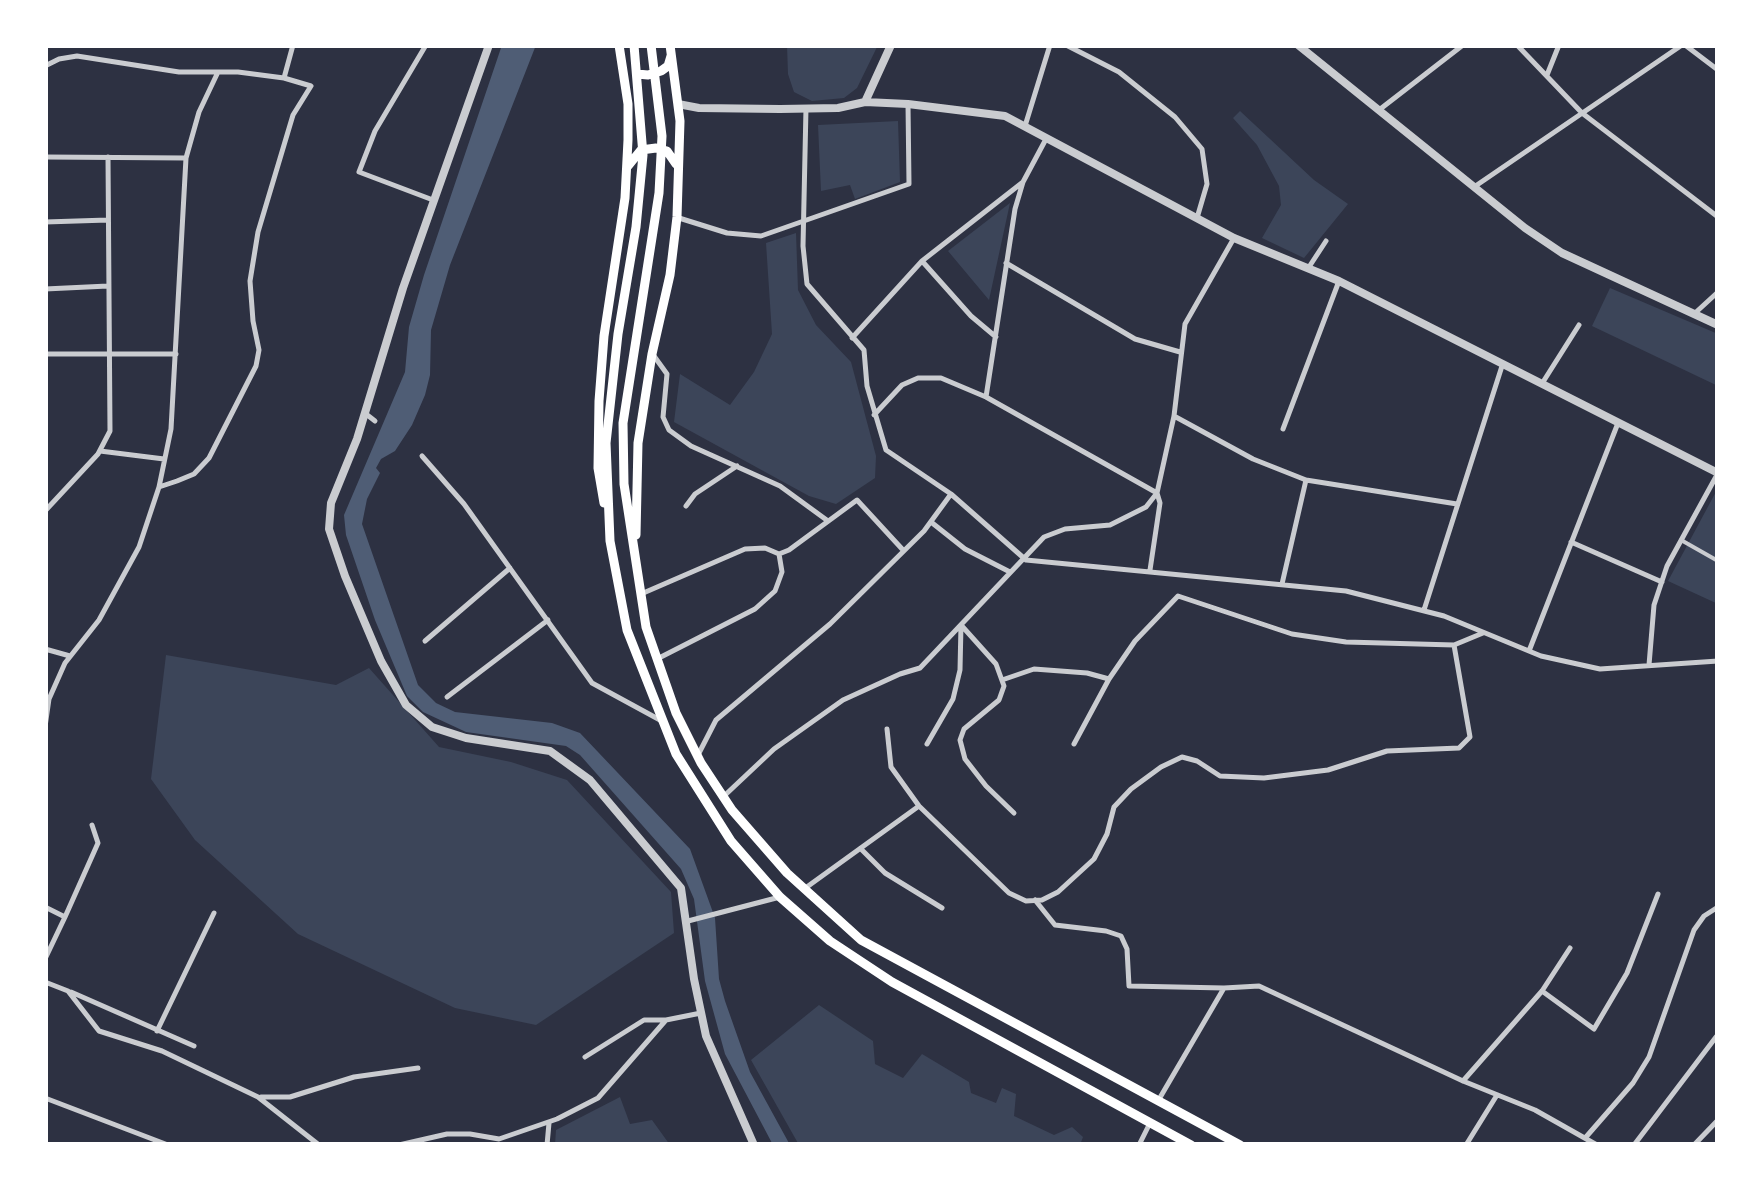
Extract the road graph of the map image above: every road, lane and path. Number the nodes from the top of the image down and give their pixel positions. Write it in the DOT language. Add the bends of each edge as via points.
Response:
graph roads {
  1 [pos="292,45"];
  2 [pos="426,45"];
  3 [pos="489,45"];
  4 [pos="618,45"];
  5 [pos="634,45"];
  6 [pos="651,45"];
  7 [pos="891,45"];
  8 [pos="1050,45"];
  9 [pos="1066,45"];
  10 [pos="1298,45"];
  11 [pos="1462,45"];
  12 [pos="1517,45"];
  13 [pos="1559,45"];
  14 [pos="1683,45"];
  15 [pos="671,50"];
  16 [pos="622,59"];
  17 [pos="45,66"];
  18 [pos="1718,70"];
  19 [pos="218,72"];
  20 [pos="1546,76"];
  21 [pos="284,78"];
  22 [pos="865,102"];
  23 [pos="678,104"];
  24 [pos="908,104"];
  25 [pos="806,108"];
  26 [pos="628,109"];
  27 [pos="1379,110"];
  28 [pos="1582,113"];
  29 [pos="1025,126"];
  30 [pos="1046,139"];
  31 [pos="46,156"];
  32 [pos="108,157"];
  33 [pos="186,158"];
  34 [pos="626,169"];
  35 [pos="679,171"];
  36 [pos="1023,182"];
  37 [pos="1474,187"];
  38 [pos="434,200"];
  39 [pos="677,217"];
  40 [pos="1718,217"];
  41 [pos="1197,218"];
  42 [pos="108,220"];
  43 [pos="804,221"];
  44 [pos="45,222"];
  45 [pos="1234,238"];
  46 [pos="1326,241"];
  47 [pos="922,261"];
  48 [pos="1006,262"];
  49 [pos="1309,268"];
  50 [pos="1339,281"];
  51 [pos="108,286"];
  52 [pos="45,288"];
  53 [pos="1718,292"];
  54 [pos="1694,314"];
  55 [pos="1579,324"];
  56 [pos="1718,326"];
  57 [pos="996,337"];
  58 [pos="852,338"];
  59 [pos="1181,352"];
  60 [pos="45,354"];
  61 [pos="109,354"];
  62 [pos="176,354"];
  63 [pos="652,354"];
  64 [pos="1502,366"];
  65 [pos="1543,382"];
  66 [pos="986,397"];
  67 [pos="366,414"];
  68 [pos="874,415"];
  69 [pos="1174,416"];
  70 [pos="375,421"];
  71 [pos="1618,423"];
  72 [pos="1284,429"];
  73 [pos="100,451"];
  74 [pos="422,456"];
  75 [pos="164,459"];
  76 [pos="737,466"];
  77 [pos="1718,473"];
  78 [pos="1306,480"];
  79 [pos="158,487"];
  80 [pos="1156,493"];
  81 [pos="951,494"];
  82 [pos="1457,504"];
  83 [pos="686,506"];
  84 [pos="45,511"];
  85 [pos="829,522"];
  86 [pos="931,522"];
  87 [pos="1681,540"];
  88 [pos="610,541"];
  89 [pos="1571,542"];
  90 [pos="904,552"];
  91 [pos="778,554"];
  92 [pos="636,558"];
  93 [pos="1026,560"];
  94 [pos="1718,562"];
  95 [pos="510,568"];
  96 [pos="1150,570"];
  97 [pos="1010,572"];
  98 [pos="1662,582"];
  99 [pos="1282,584"];
  100 [pos="641,594"];
  101 [pos="1424,611"];
  102 [pos="548,620"];
  103 [pos="961,625"];
  104 [pos="1484,632"];
  105 [pos="425,642"];
  106 [pos="1454,645"];
  107 [pos="45,649"];
  108 [pos="1529,651"];
  109 [pos="70,656"];
  110 [pos="657,659"];
  111 [pos="1717,660"];
  112 [pos="1649,666"];
  113 [pos="1109,679"];
  114 [pos="1002,680"];
  115 [pos="448,698"];
  116 [pos="662,721"];
  117 [pos="45,727"];
  118 [pos="887,729"];
  119 [pos="927,744"];
  120 [pos="1074,744"];
  121 [pos="698,755"];
  122 [pos="724,797"];
  123 [pos="919,806"];
  124 [pos="1014,813"];
  125 [pos="92,825"];
  126 [pos="860,849"];
  127 [pos="804,889"];
  128 [pos="1658,894"];
  129 [pos="780,896"];
  130 [pos="1036,900"];
  131 [pos="45,907"];
  132 [pos="1718,907"];
  133 [pos="942,908"];
  134 [pos="214,913"];
  135 [pos="65,917"];
  136 [pos="688,921"];
  137 [pos="1570,948"];
  138 [pos="45,958"];
  139 [pos="45,982"];
  140 [pos="1224,988"];
  141 [pos="68,990"];
  142 [pos="1542,991"];
  143 [pos="701,1013"];
  144 [pos="666,1020"];
  145 [pos="157,1030"];
  146 [pos="1716,1037"];
  147 [pos="194,1046"];
  148 [pos="585,1057"];
  149 [pos="418,1068"];
  150 [pos="1463,1082"];
  151 [pos="1497,1095"];
  152 [pos="45,1098"];
  153 [pos="258,1098"];
  154 [pos="1158,1101"];
  155 [pos="1718,1120"];
  156 [pos="550,1121"];
  157 [pos="1150,1123"];
  158 [pos="1586,1136"];
  159 [pos="168,1145"];
  160 [pos="319,1145"];
  161 [pos="399,1145"];
  162 [pos="547,1145"];
  163 [pos="754,1145"];
  164 [pos="1139,1145"];
  165 [pos="1191,1145"];
  166 [pos="1240,1145"];
  167 [pos="1466,1145"];
  168 [pos="1597,1145"];
  169 [pos="1634,1145"];
  170 [pos="1694,1145"];
  1 -- 21 [label="street"];
  2 -- 38 [label="street" via="358,172"];
  3 -- 38 [label="street"];
  4 -- 16 [label="highway"];
  5 -- 88 [label="highway" via="643,154 606,443"];
  6 -- 92 [label="highway" via="660,174 623,424"];
  7 -- 22 [label="street"];
  8 -- 29 [label="street"];
  9 -- 41 [label="street" via="1119,72 1175,117 1202,149 1207,184"];
  10 -- 27 [label="street"];
  11 -- 27 [label="street"];
  12 -- 20 [label="street"];
  13 -- 20 [label="street"];
  14 -- 18 [label="street"];
  14 -- 28 [label="street"];
  15 -- 16 [label="highway" via="668,66 648,75 629,71"];
  15 -- 23 [label="highway"];
  16 -- 26 [label="highway"];
  17 -- 19 [label="street" via="77,56"];
  19 -- 21 [label="street"];
  19 -- 33 [label="street"];
  20 -- 28 [label="street"];
  21 -- 79 [label="street" via="311,86 293,114 258,232 250,281 260,350 256,366 209,458 194,474"];
  22 -- 24 [label="street"];
  22 -- 25 [label="street"];
  23 -- 25 [label="street"];
  23 -- 26 [label="highway" via="673,122 659,130 642,128"];
  23 -- 26 [label="highway" via="667,86 652,82 638,87"];
  23 -- 35 [label="highway"];
  24 -- 29 [label="street" via="1006,116"];
  24 -- 43 [label="street" via="909,184"];
  25 -- 43 [label="street"];
  26 -- 34 [label="highway"];
  27 -- 37 [label="street"];
  28 -- 37 [label="street"];
  28 -- 40 [label="street"];
  29 -- 30 [label="street"];
  30 -- 36 [label="street"];
  30 -- 41 [label="street"];
  31 -- 32 [label="street"];
  32 -- 33 [label="street"];
  32 -- 42 [label="street"];
  33 -- 62 [label="street"];
  34 -- 35 [label="highway" via="640,150 656,148 674,157"];
  34 -- 88 [label="highway" via="600,401 598,468"];
  35 -- 39 [label="highway"];
  36 -- 47 [label="street"];
  36 -- 48 [label="street"];
  37 -- 54 [label="street" via="1562,253"];
  38 -- 67 [label="street"];
  39 -- 43 [label="street" via="762,236"];
  39 -- 63 [label="highway"];
  41 -- 45 [label="street"];
  42 -- 44 [label="street"];
  42 -- 51 [label="street"];
  43 -- 58 [label="street" via="807,284"];
  45 -- 49 [label="street"];
  45 -- 59 [label="street" via="1185,324"];
  46 -- 49 [label="street"];
  47 -- 57 [label="street"];
  47 -- 58 [label="street"];
  48 -- 57 [label="street"];
  48 -- 59 [label="street" via="1135,339"];
  49 -- 50 [label="street"];
  50 -- 64 [label="street"];
  50 -- 72 [label="street"];
  51 -- 52 [label="street"];
  51 -- 61 [label="street"];
  53 -- 54 [label="street"];
  54 -- 56 [label="street"];
  55 -- 65 [label="street"];
  57 -- 66 [label="street"];
  58 -- 68 [label="street" via="864,350"];
  59 -- 69 [label="street"];
  60 -- 61 [label="street"];
  61 -- 62 [label="street"];
  61 -- 73 [label="street" via="110,431"];
  62 -- 75 [label="street"];
  63 -- 76 [label="street" via="667,374 663,416 669,430"];
  63 -- 92 [label="highway" via="638,443"];
  64 -- 65 [label="street"];
  64 -- 82 [label="street"];
  65 -- 71 [label="street"];
  66 -- 68 [label="street" via="941,378 918,378"];
  66 -- 80 [label="street"];
  67 -- 70 [label="street"];
  67 -- 136 [label="street" via="331,503 329,529 380,661 406,705 432,727 466,738 550,750 590,780 681,888"];
  68 -- 81 [label="street" via="886,450"];
  69 -- 78 [label="street"];
  69 -- 80 [label="street"];
  71 -- 77 [label="street"];
  71 -- 89 [label="street"];
  73 -- 75 [label="street"];
  73 -- 84 [label="street"];
  74 -- 95 [label="street"];
  75 -- 79 [label="street"];
  76 -- 83 [label="street"];
  76 -- 85 [label="street" via="780,486"];
  77 -- 87 [label="street"];
  78 -- 82 [label="street"];
  78 -- 99 [label="street"];
  79 -- 109 [label="street" via="139,547 100,620"];
  80 -- 93 [label="street" via="1125,520 1044,536"];
  80 -- 96 [label="street"];
  81 -- 86 [label="street"];
  81 -- 93 [label="street"];
  82 -- 101 [label="street"];
  85 -- 90 [label="street" via="857,500"];
  85 -- 91 [label="street"];
  86 -- 90 [label="street"];
  86 -- 97 [label="street"];
  87 -- 94 [label="street"];
  87 -- 98 [label="street"];
  88 -- 116 [label="highway" via="628,630"];
  89 -- 98 [label="street"];
  89 -- 108 [label="street"];
  90 -- 121 [label="street" via="716,720"];
  91 -- 100 [label="street" via="746,549"];
  91 -- 110 [label="street" via="782,572 775,592"];
  92 -- 100 [label="highway"];
  93 -- 96 [label="street"];
  93 -- 97 [label="street"];
  95 -- 102 [label="street"];
  95 -- 105 [label="street"];
  96 -- 99 [label="street"];
  97 -- 103 [label="street"];
  98 -- 112 [label="street"];
  99 -- 101 [label="street"];
  100 -- 110 [label="highway"];
  101 -- 104 [label="street"];
  102 -- 115 [label="street"];
  102 -- 116 [label="street" via="592,683"];
  103 -- 114 [label="street"];
  103 -- 119 [label="street" via="953,700"];
  103 -- 122 [label="street" via="920,668 844,700 774,749"];
  104 -- 106 [label="street"];
  104 -- 108 [label="street"];
  106 -- 113 [label="street" via="1292,634 1178,596 1134,641"];
  106 -- 130 [label="street" via="1470,738 1460,748 1386,751 1328,770 1264,778 1220,776 1182,757 1130,789 1114,807 1094,859 1058,892"];
  107 -- 109 [label="street"];
  108 -- 112 [label="street" via="1600,669"];
  109 -- 117 [label="street" via="49,699"];
  110 -- 121 [label="highway"];
  111 -- 112 [label="street"];
  113 -- 114 [label="street" via="1034,669"];
  113 -- 120 [label="street"];
  114 -- 124 [label="street" via="999,700 960,740 965,759"];
  116 -- 129 [label="highway" via="709,809"];
  118 -- 123 [label="street" via="891,766"];
  121 -- 122 [label="highway"];
  122 -- 127 [label="highway"];
  123 -- 126 [label="street"];
  123 -- 130 [label="street" via="1009,893"];
  125 -- 135 [label="street" via="98,843"];
  126 -- 127 [label="street"];
  126 -- 133 [label="street"];
  127 -- 154 [label="highway" via="861,940"];
  128 -- 142 [label="street" via="1627,973 1594,1029"];
  129 -- 136 [label="street"];
  129 -- 157 [label="highway" via="830,941 892,982"];
  130 -- 140 [label="street" via="1055,925 1122,936 1129,986"];
  131 -- 135 [label="street"];
  132 -- 158 [label="street" via="1694,930 1649,1057"];
  134 -- 145 [label="street"];
  135 -- 138 [label="street"];
  136 -- 143 [label="street"];
  137 -- 142 [label="street"];
  139 -- 141 [label="street"];
  140 -- 150 [label="street" via="1258,986"];
  140 -- 154 [label="street"];
  141 -- 145 [label="street"];
  141 -- 153 [label="street" via="99,1031 162,1051"];
  142 -- 150 [label="street"];
  143 -- 144 [label="street"];
  143 -- 163 [label="street"];
  144 -- 148 [label="street" via="644,1020"];
  144 -- 156 [label="street" via="598,1098"];
  145 -- 147 [label="street"];
  146 -- 169 [label="street"];
  149 -- 153 [label="street"];
  150 -- 151 [label="street"];
  151 -- 158 [label="street"];
  151 -- 167 [label="street"];
  152 -- 159 [label="street"];
  153 -- 160 [label="street"];
  154 -- 166 [label="highway"];
  155 -- 170 [label="street"];
  156 -- 161 [label="street" via="498,1139 447,1134"];
  156 -- 162 [label="street"];
  157 -- 164 [label="street"];
  157 -- 165 [label="highway"];
  158 -- 168 [label="street"];
}
